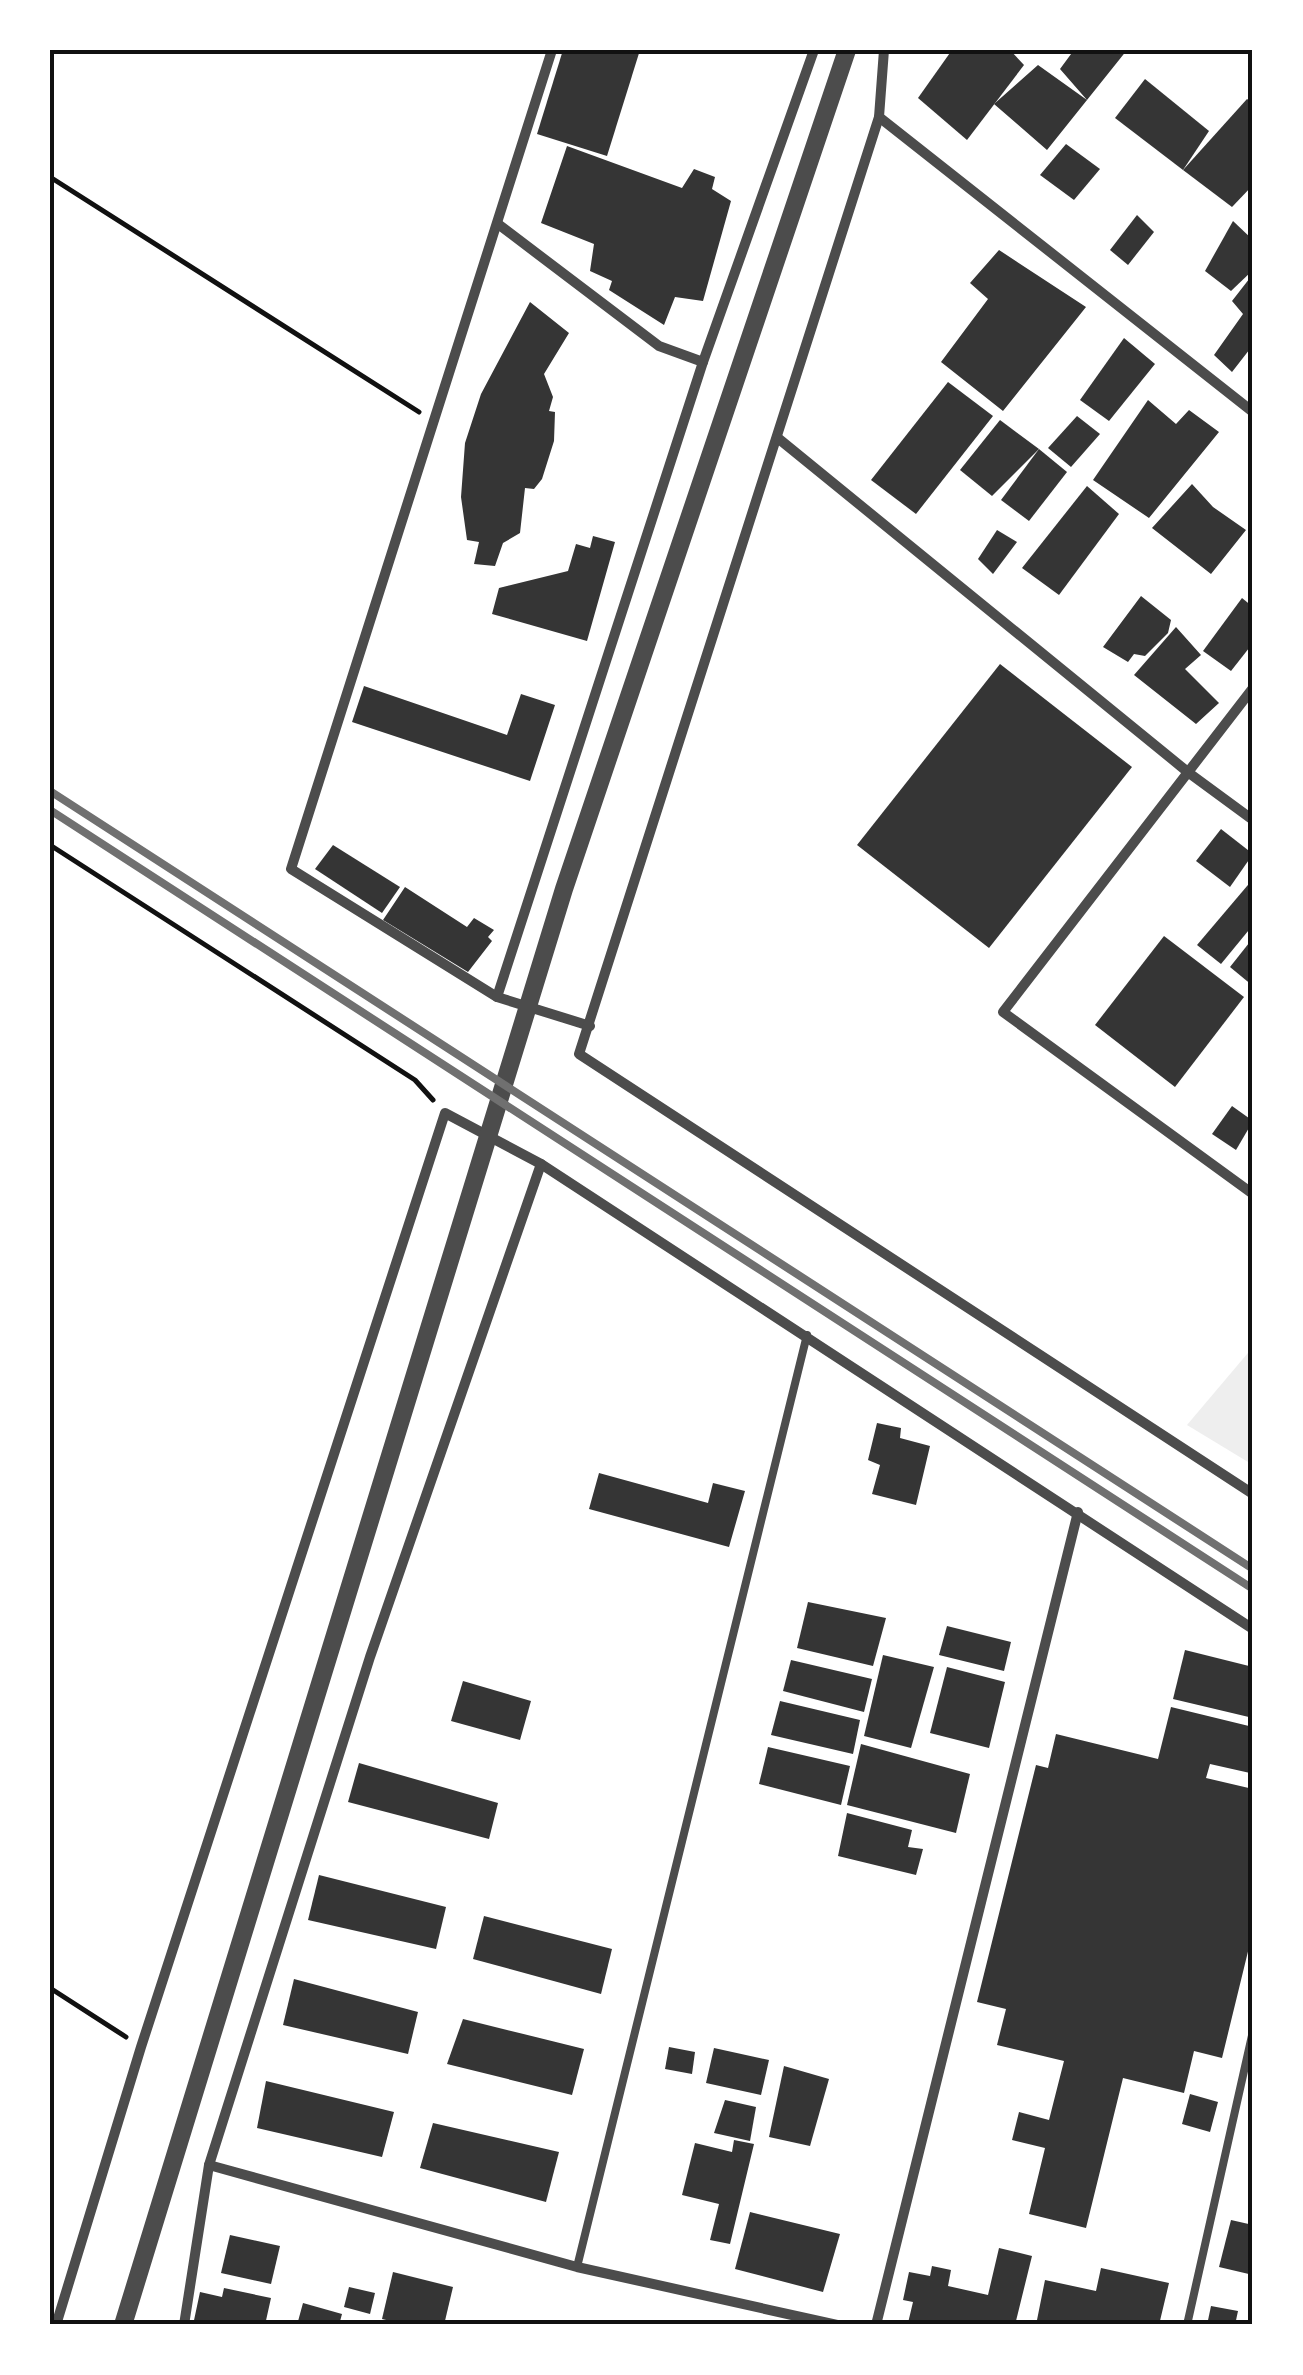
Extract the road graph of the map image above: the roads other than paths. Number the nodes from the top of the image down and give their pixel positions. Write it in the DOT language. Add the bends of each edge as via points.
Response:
graph roads {
  1 [pos="552,50"];
  2 [pos="814,50"];
  3 [pos="846,50"];
  4 [pos="884,50"];
  5 [pos="879,117"];
  6 [pos="498,224"];
  7 [pos="703,362"];
  8 [pos="1253,412"];
  9 [pos="779,439"];
  10 [pos="1253,688"];
  11 [pos="1188,773"];
  12 [pos="1253,820"];
  13 [pos="497,997"];
  14 [pos="590,1026"];
  15 [pos="542,1164"];
  16 [pos="1253,1194"];
  17 [pos="807,1335"];
  18 [pos="1253,1494"];
  19 [pos="1078,1512"];
  20 [pos="1253,1630"];
  21 [pos="1253,2030"];
  22 [pos="210,2165"];
  23 [pos="578,2267"];
  24 [pos="56,2325"];
  25 [pos="123,2325"];
  26 [pos="184,2325"];
  27 [pos="837,2325"];
  28 [pos="876,2325"];
  29 [pos="1187,2325"];
  1 -- 6 [label="street"];
  2 -- 7 [label="street"];
  3 -- 25 [label="street" via="564,890"];
  4 -- 5 [label="street"];
  5 -- 8 [label="street"];
  5 -- 9 [label="street"];
  6 -- 7 [label="street" via="658,346"];
  6 -- 13 [label="street" via="291,870"];
  7 -- 13 [label="street"];
  9 -- 11 [label="street"];
  9 -- 14 [label="street"];
  10 -- 11 [label="street"];
  11 -- 12 [label="street"];
  11 -- 16 [label="street" via="1003,1012"];
  13 -- 14 [label="street"];
  14 -- 18 [label="street" via="580,1054"];
  15 -- 17 [label="street"];
  15 -- 22 [label="street" via="370,1657"];
  15 -- 24 [label="street" via="446,1113"];
  17 -- 19 [label="street"];
  17 -- 23 [label="lane"];
  19 -- 20 [label="street"];
  19 -- 28 [label="street"];
  21 -- 29 [label="lane"];
  22 -- 23 [label="street"];
  22 -- 26 [label="street"];
  23 -- 27 [label="street"];
}
